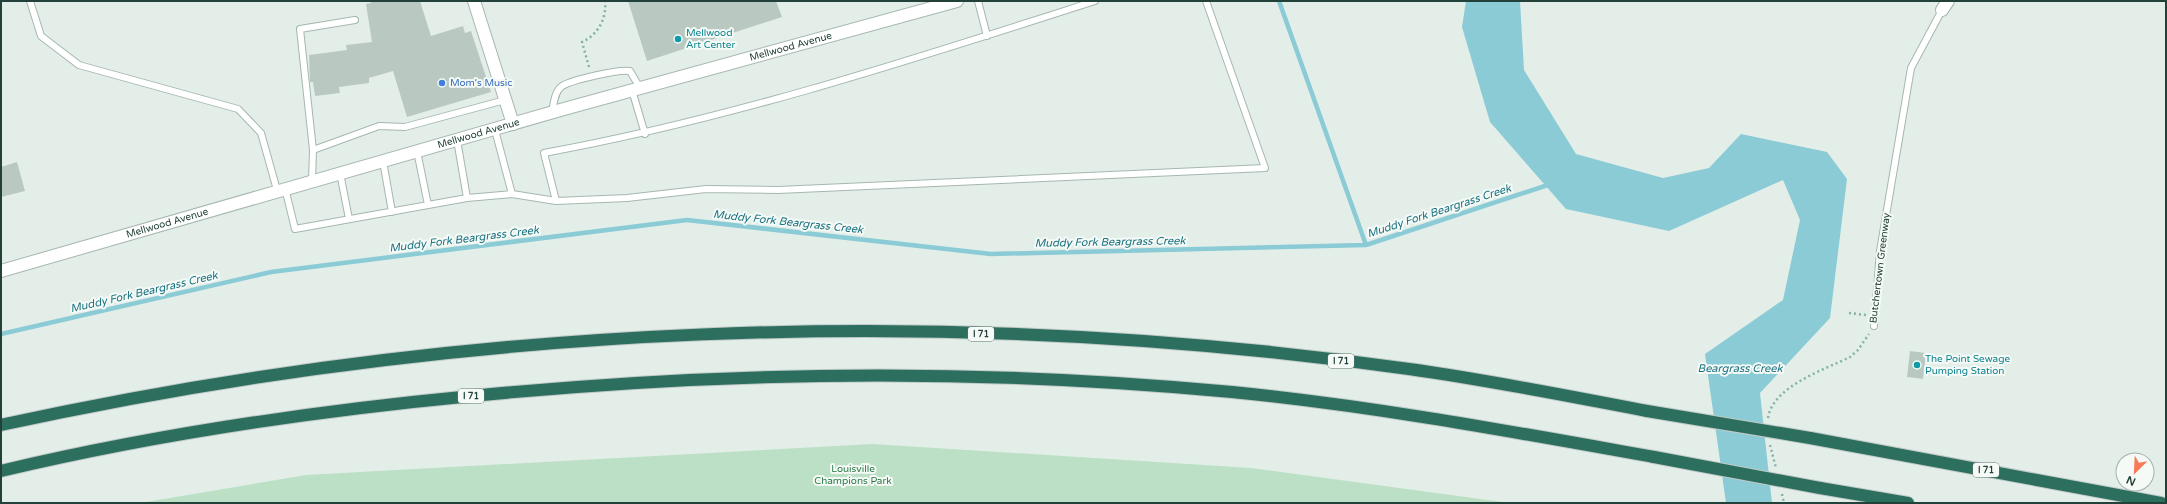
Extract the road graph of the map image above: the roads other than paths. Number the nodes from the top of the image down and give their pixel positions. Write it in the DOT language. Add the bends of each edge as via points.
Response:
graph roads {
  1 [pos="30,1"];
  2 [pos="474,1"];
  3 [pos="957,1"];
  4 [pos="978,1"];
  5 [pos="1095,1"];
  6 [pos="1206,1"];
  7 [pos="1945,5"];
  8 [pos="355,20"];
  9 [pos="987,36"];
  10 [pos="636,89"];
  11 [pos="505,100"];
  12 [pos="552,112"];
  13 [pos="513,124"];
  14 [pos="495,130"];
  15 [pos="645,134"];
  16 [pos="457,140"];
  17 [pos="312,150"];
  18 [pos="417,151"];
  19 [pos="382,161"];
  20 [pos="340,173"];
  21 [pos="312,181"];
  22 [pos="281,189"];
  23 [pos="512,194"];
  24 [pos="468,198"];
  25 [pos="556,201"];
  26 [pos="428,205"];
  27 [pos="392,212"];
  28 [pos="349,219"];
  29 [pos="1,271"];
  30 [pos="1874,326"];
  31 [pos="1,426"];
  32 [pos="1,471"];
  33 [pos="1908,503"];
  34 [pos="2161,503"];
  1 -- 22 [label="lane" via="42,36 79,65 238,109 260,133"];
  2 -- 11 [label="street"];
  3 -- 10 [label="street, Mellwood Avenue"];
  4 -- 9 [label="lane"];
  5 -- 9 [label="lane"];
  6 -- 25 [label="lane" via="1265,168 778,190 706,188 628,198"];
  7 -- 30 [label="lane, Butchertown Greenway" via="1911,68 1880,251"];
  8 -- 17 [label="lane" via="300,29"];
  9 -- 15 [label="lane" via="838,81"];
  10 -- 12 [label="street, Mellwood Avenue"];
  10 -- 12 [label="lane" via="630,71 608,72 562,86 557,92"];
  10 -- 15 [label="lane"];
  11 -- 13 [label="street"];
  11 -- 17 [label="lane" via="406,126 379,126"];
  12 -- 13 [label="street, Mellwood Avenue"];
  13 -- 14 [label="street, Mellwood Avenue"];
  14 -- 16 [label="street, Mellwood Avenue"];
  14 -- 23 [label="lane"];
  15 -- 25 [label="lane" via="544,153"];
  16 -- 18 [label="street, Mellwood Avenue"];
  16 -- 24 [label="lane"];
  17 -- 21 [label="lane"];
  18 -- 19 [label="street, Mellwood Avenue"];
  18 -- 26 [label="lane"];
  19 -- 20 [label="street, Mellwood Avenue"];
  19 -- 27 [label="lane"];
  20 -- 21 [label="street, Mellwood Avenue"];
  20 -- 28 [label="lane"];
  21 -- 22 [label="street, Mellwood Avenue"];
  22 -- 28 [label="lane" via="295,229"];
  22 -- 29 [label="street, Mellwood Avenue"];
  23 -- 24 [label="lane"];
  23 -- 25 [label="lane"];
  24 -- 26 [label="lane"];
  26 -- 27 [label="lane"];
  27 -- 28 [label="lane"];
  31 -- 34 [label="highway, I 71, bridge" via="163,393 262,377 478,349 592,340 758,332 930,333 1098,338 1222,348 1404,368 1810,438"];
  32 -- 33 [label="highway, I 71, bridge" via="134,443 250,423 393,404 655,381 768,377 947,377 1043,380 1226,392 1366,408 1453,421"];
}
